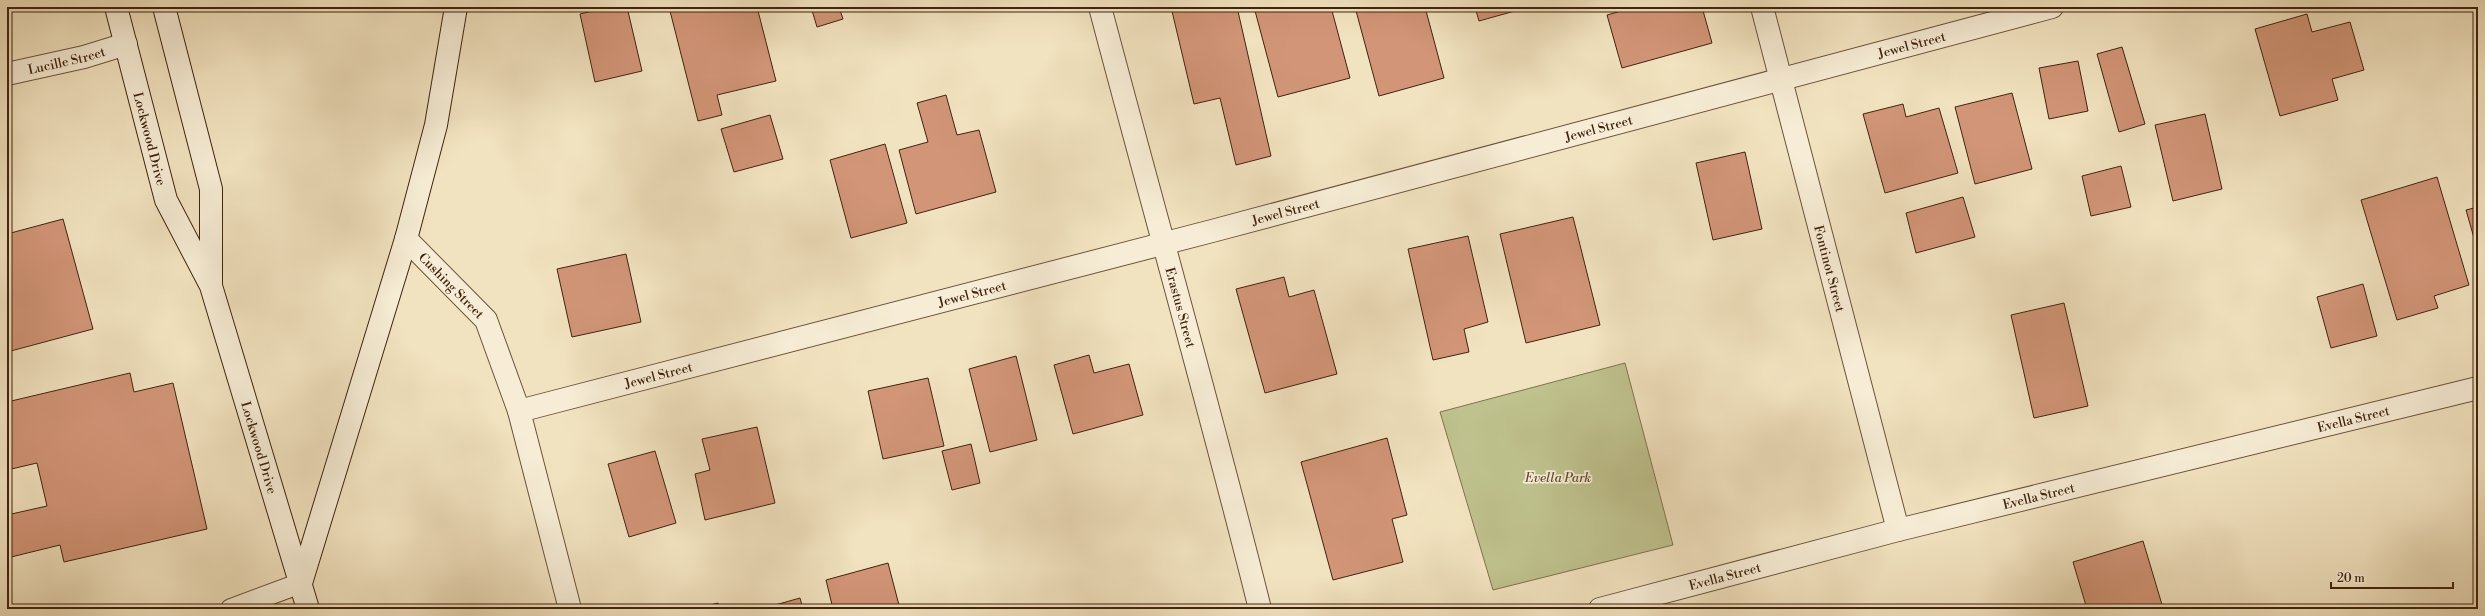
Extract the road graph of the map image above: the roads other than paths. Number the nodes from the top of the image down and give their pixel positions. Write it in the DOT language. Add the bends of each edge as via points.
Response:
graph roads {
  1 [pos="116,7"];
  2 [pos="164,7"];
  3 [pos="456,7"];
  4 [pos="1100,7"];
  5 [pos="1762,7"];
  6 [pos="2052,7"];
  7 [pos="126,44"];
  8 [pos="7,74"];
  9 [pos="1781,80"];
  10 [pos="406,239"];
  11 [pos="1163,244"];
  12 [pos="211,286"];
  13 [pos="2478,388"];
  14 [pos="519,411"];
  15 [pos="1898,530"];
  16 [pos="301,583"];
  17 [pos="231,609"];
  18 [pos="308,609"];
  19 [pos="570,609"];
  20 [pos="1260,609"];
  21 [pos="1600,609"];
  1 -- 7 [label="street, Lockwood Drive"];
  2 -- 12 [label="street, Lockwood Drive" via="211,189"];
  3 -- 10 [label="street" via="436,125"];
  4 -- 11 [label="street, Erastus Street"];
  5 -- 9 [label="street, Fontinot Street"];
  6 -- 9 [label="street, Jewel Street"];
  7 -- 8 [label="street, Lucille Street" via="84,57"];
  7 -- 12 [label="street, Lockwood Drive" via="166,200"];
  9 -- 11 [label="street, Jewel Street"];
  9 -- 15 [label="street, Fontinot Street"];
  10 -- 14 [label="street, Cushing Street" via="486,320"];
  10 -- 16 [label="street"];
  11 -- 14 [label="street, Jewel Street"];
  11 -- 20 [label="street, Erastus Street" via="1213,422"];
  12 -- 16 [label="street, Lockwood Drive"];
  13 -- 15 [label="street, Evella Street"];
  14 -- 19 [label="street, Cushing Street"];
  15 -- 21 [label="street, Evella Street"];
  16 -- 17 [label="lane"];
  16 -- 18 [label="street, Lockwood Drive"];
}
